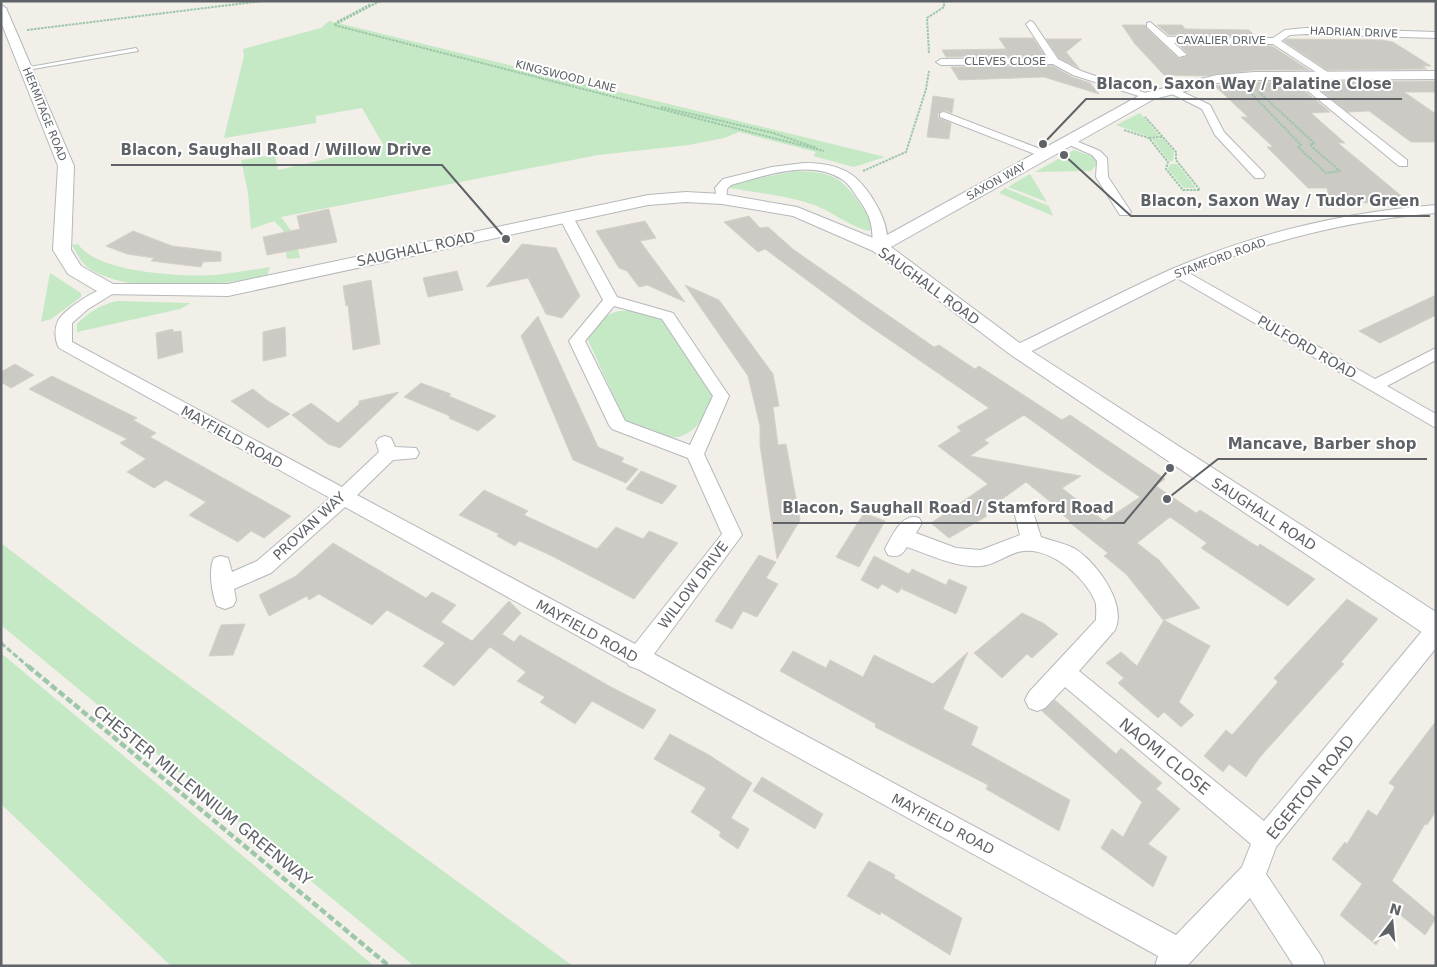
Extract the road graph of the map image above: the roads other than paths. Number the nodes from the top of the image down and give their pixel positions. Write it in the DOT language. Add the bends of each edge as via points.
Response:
graph roads {
  1 [pos="3,15"];
  2 [pos="1030,24"];
  3 [pos="1150,24"];
  4 [pos="1436,34"];
  5 [pos="1166,40"];
  6 [pos="1276,41"];
  7 [pos="136,50"];
  8 [pos="1182,55"];
  9 [pos="1055,61"];
  10 [pos="941,62"];
  11 [pos="27,68"];
  12 [pos="1295,75"];
  13 [pos="1325,75"];
  14 [pos="1436,75"];
  15 [pos="1172,90"];
  16 [pos="1149,96"];
  17 [pos="937,115"];
  18 [pos="1069,141"];
  19 [pos="1044,154"];
  20 [pos="1390,163"];
  21 [pos="1238,169"];
  22 [pos="722,199"];
  23 [pos="1137,204"];
  24 [pos="1123,208"];
  25 [pos="1436,209"];
  26 [pos="566,217"];
  27 [pos="878,247"];
  28 [pos="1178,272"];
  29 [pos="109,290"];
  30 [pos="610,300"];
  31 [pos="1018,351"];
  32 [pos="1436,352"];
  33 [pos="1375,386"];
  34 [pos="1436,422"];
  35 [pos="410,453"];
  36 [pos="695,454"];
  37 [pos="341,497"];
  38 [pos="1024,511"];
  39 [pos="904,536"];
  40 [pos="1032,542"];
  41 [pos="223,583"];
  42 [pos="1436,627"];
  43 [pos="1436,631"];
  44 [pos="637,659"];
  45 [pos="1064,672"];
  46 [pos="1037,700"];
  47 [pos="1266,839"];
  48 [pos="1252,876"];
  49 [pos="1174,959"];
  50 [pos="1311,966"];
  1 -- 11 [label="street, HERMITAGE ROAD"];
  2 -- 9 [label="street"];
  3 -- 5 [label="street, CAVALIER DRIVE"];
  4 -- 6 [label="street, HADRIAN DRIVE" via="1306,30 1288,32"];
  5 -- 6 [label="street, CAVALIER DRIVE"];
  5 -- 8 [label="street, CAVALIER DRIVE"];
  6 -- 13 [label="street, CAVALIER DRIVE"];
  7 -- 11 [label="lane"];
  9 -- 10 [label="street, CLEVES CLOSE"];
  9 -- 16 [label="street" via="1077,73"];
  11 -- 29 [label="street, HERMITAGE ROAD" via="66,166 62,250 74,270"];
  12 -- 13 [label="street, SAXON WAY"];
  12 -- 15 [label="street, SAXON WAY" via="1217,79"];
  12 -- 20 [label="street" via="1409,162"];
  13 -- 14 [label="street, SAXON WAY"];
  15 -- 16 [label="street, SAXON WAY"];
  15 -- 21 [label="street" via="1206,107 1218,132 1256,172"];
  16 -- 18 [label="street, SAXON WAY"];
  17 -- 19 [label="street"];
  18 -- 19 [label="street, SAXON WAY"];
  18 -- 24 [label="street" via="1096,152 1104,161 1102,177"];
  19 -- 27 [label="street, SAXON WAY"];
  22 -- 26 [label="street, SAUGHALL ROAD" via="648,200"];
  22 -- 27 [label="street, SAUGHALL ROAD" via="796,212"];
  22 -- 27 [label="street" via="721,188 727,182 796,168 827,168 849,178 877,214 880,229"];
  23 -- 24 [label="street"];
  25 -- 28 [label="street, STAMFORD ROAD" via="1355,220 1261,241"];
  26 -- 29 [label="street, SAUGHALL ROAD" via="228,290"];
  26 -- 30 [label="street"];
  27 -- 31 [label="street, SAUGHALL ROAD"];
  28 -- 31 [label="street, STAMFORD ROAD"];
  28 -- 33 [label="street, PULFORD ROAD"];
  29 -- 37 [label="street, MAYFIELD ROAD" via="65,322 65,345"];
  30 -- 36 [label="street" via="668,316 721,396"];
  30 -- 36 [label="street" via="577,341 618,425"];
  31 -- 42 [label="street, SAUGHALL ROAD"];
  32 -- 33 [label="street"];
  33 -- 34 [label="street, PULFORD ROAD"];
  35 -- 37 [label="street, PROVAN WAY" via="386,448"];
  36 -- 44 [label="street, WILLOW DRIVE" via="732,535"];
  37 -- 41 [label="street, PROVAN WAY" via="264,567"];
  37 -- 44 [label="street, MAYFIELD ROAD"];
  38 -- 40 [label="street"];
  39 -- 40 [label="street" via="956,556 982,558 1019,543"];
  40 -- 45 [label="street" via="1070,556 1106,600 1107,623"];
  43 -- 47 [label="street, EGERTON ROAD"];
  44 -- 49 [label="street, MAYFIELD ROAD"];
  45 -- 46 [label="street"];
  45 -- 47 [label="street, NAOMI CLOSE"];
  47 -- 48 [label="street, EGERTON ROAD"];
  48 -- 49 [label="street, EGERTON ROAD"];
  48 -- 50 [label="street"];
}
